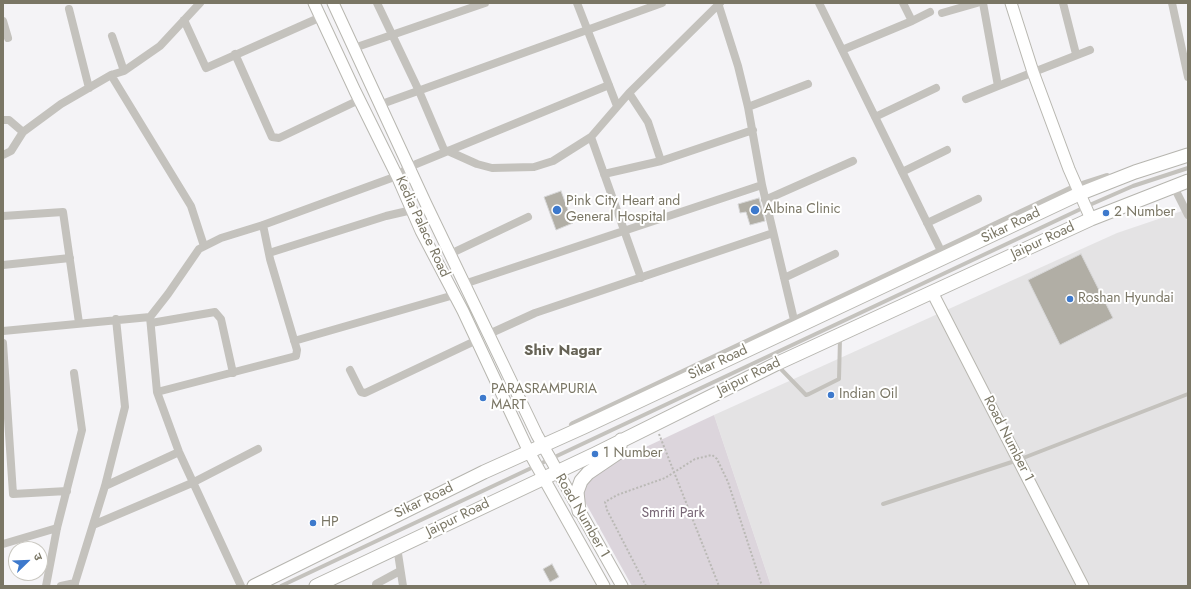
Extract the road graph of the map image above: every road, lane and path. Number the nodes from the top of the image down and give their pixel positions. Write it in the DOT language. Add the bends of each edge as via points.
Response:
graph roads {
  1 [pos="314,3"];
  2 [pos="333,3"];
  3 [pos="377,3"];
  4 [pos="485,3"];
  5 [pos="577,3"];
  6 [pos="662,3"];
  7 [pos="719,3"];
  8 [pos="819,3"];
  9 [pos="903,3"];
  10 [pos="977,3"];
  11 [pos="983,3"];
  12 [pos="1011,3"];
  13 [pos="1063,3"];
  14 [pos="1172,3"];
  15 [pos="196,5"];
  16 [pos="69,9"];
  17 [pos="930,12"];
  18 [pos="942,13"];
  19 [pos="320,17"];
  20 [pos="184,20"];
  21 [pos="3,21"];
  22 [pos="912,21"];
  23 [pos="588,30"];
  24 [pos="391,35"];
  25 [pos="112,36"];
  26 [pos="8,38"];
  27 [pos="354,48"];
  28 [pos="842,50"];
  29 [pos="1090,50"];
  30 [pos="235,54"];
  31 [pos="1076,54"];
  32 [pos="124,71"];
  33 [pos="1033,72"];
  34 [pos="111,75"];
  35 [pos="1188,77"];
  36 [pos="808,84"];
  37 [pos="609,85"];
  38 [pos="998,86"];
  39 [pos="89,88"];
  40 [pos="936,88"];
  41 [pos="419,91"];
  42 [pos="629,93"];
  43 [pos="966,99"];
  44 [pos="359,100"];
  45 [pos="380,105"];
  46 [pos="617,106"];
  47 [pos="748,107"];
  48 [pos="875,117"];
  49 [pos="3,120"];
  50 [pos="753,130"];
  51 [pos="23,132"];
  52 [pos="591,137"];
  53 [pos="1188,149"];
  54 [pos="947,150"];
  55 [pos="447,151"];
  56 [pos="3,155"];
  57 [pos="1188,155"];
  58 [pos="661,161"];
  59 [pos="853,161"];
  60 [pos="409,167"];
  61 [pos="1188,168"];
  62 [pos="902,172"];
  63 [pos="604,174"];
  64 [pos="397,176"];
  65 [pos="1188,180"];
  66 [pos="762,185"];
  67 [pos="1173,185"];
  68 [pos="1077,190"];
  69 [pos="978,199"];
  70 [pos="765,200"];
  71 [pos="1085,207"];
  72 [pos="412,210"];
  73 [pos="1188,215"];
  74 [pos="3,216"];
  75 [pos="528,217"];
  76 [pos="1091,219"];
  77 [pos="927,223"];
  78 [pos="263,225"];
  79 [pos="624,231"];
  80 [pos="773,234"];
  81 [pos="204,246"];
  82 [pos="269,253"];
  83 [pos="450,254"];
  84 [pos="835,254"];
  85 [pos="942,255"];
  86 [pos="70,258"];
  87 [pos="3,265"];
  88 [pos="641,278"];
  89 [pos="784,278"];
  90 [pos="464,284"];
  91 [pos="932,292"];
  92 [pos="454,295"];
  93 [pos="116,319"];
  94 [pos="150,320"];
  95 [pos="79,323"];
  96 [pos="795,324"];
  97 [pos="3,331"];
  98 [pos="489,334"];
  99 [pos="840,335"];
  100 [pos="477,340"];
  101 [pos="294,341"];
  102 [pos="3,343"];
  103 [pos="776,364"];
  104 [pos="350,370"];
  105 [pos="74,373"];
  106 [pos="233,373"];
  107 [pos="4,384"];
  108 [pos="157,392"];
  109 [pos="1188,394"];
  110 [pos="655,424"];
  111 [pos="621,440"];
  112 [pos="542,443"];
  113 [pos="258,449"];
  114 [pos="179,452"];
  115 [pos="529,452"];
  116 [pos="550,458"];
  117 [pos="1018,460"];
  118 [pos="536,466"];
  119 [pos="557,471"];
  120 [pos="674,472"];
  121 [pos="542,478"];
  122 [pos="192,483"];
  123 [pos="105,486"];
  124 [pos="67,491"];
  125 [pos="883,504"];
  126 [pos="579,511"];
  127 [pos="93,525"];
  128 [pos="57,528"];
  129 [pos="3,544"];
  130 [pos="397,547"];
  131 [pos="400,572"];
  132 [pos="74,584"];
  133 [pos="46,586"];
  134 [pos="61,586"];
  135 [pos="241,586"];
  136 [pos="254,586"];
  137 [pos="281,586"];
  138 [pos="316,586"];
  139 [pos="376,586"];
  140 [pos="403,586"];
  141 [pos="604,586"];
  142 [pos="622,586"];
  143 [pos="646,586"];
  144 [pos="719,586"];
  145 [pos="762,586"];
  146 [pos="1083,586"];
  1 -- 19 [label="street, Kedia Palace Road"];
  2 -- 27 [label="street, Kedia Palace Road"];
  3 -- 24 [label="street"];
  4 -- 24 [label="street"];
  5 -- 23 [label="street"];
  6 -- 23 [label="street"];
  7 -- 42 [label="street"];
  7 -- 47 [label="street"];
  8 -- 28 [label="street"];
  9 -- 22 [label="street"];
  10 -- 18 [label="street"];
  11 -- 38 [label="street"];
  12 -- 33 [label="street"];
  13 -- 31 [label="street"];
  14 -- 35 [label="street"];
  15 -- 20 [label="street"];
  16 -- 39 [label="street"];
  17 -- 22 [label="street"];
  19 -- 30 [label="street"];
  19 -- 44 [label="street, Kedia Palace Road"];
  20 -- 30 [label="street" via="206,68"];
  20 -- 32 [label="street" via="160,46"];
  21 -- 26 [label="street"];
  22 -- 28 [label="street"];
  23 -- 37 [label="street"];
  23 -- 41 [label="street"];
  24 -- 27 [label="street"];
  24 -- 41 [label="street"];
  25 -- 32 [label="street"];
  27 -- 45 [label="street, Kedia Palace Road"];
  28 -- 48 [label="street"];
  29 -- 31 [label="street"];
  30 -- 44 [label="street" via="272,137 279,138"];
  31 -- 33 [label="street"];
  32 -- 34 [label="street"];
  33 -- 38 [label="street"];
  33 -- 68 [label="street"];
  34 -- 39 [label="street"];
  34 -- 81 [label="street" via="191,206"];
  36 -- 47 [label="street"];
  37 -- 46 [label="street"];
  37 -- 55 [label="street"];
  38 -- 43 [label="street"];
  39 -- 51 [label="street" via="61,104"];
  40 -- 48 [label="street"];
  41 -- 45 [label="street"];
  41 -- 55 [label="street"];
  42 -- 46 [label="street"];
  42 -- 58 [label="street" via="648,122"];
  44 -- 64 [label="street, Kedia Palace Road"];
  45 -- 60 [label="street, Kedia Palace Road"];
  46 -- 52 [label="street"];
  47 -- 50 [label="street"];
  48 -- 62 [label="street"];
  49 -- 51 [label="street" via="9,120"];
  50 -- 58 [label="street"];
  50 -- 66 [label="street"];
  51 -- 56 [label="street" via="11,152"];
  52 -- 55 [label="street" via="553,161 534,167 492,168"];
  52 -- 63 [label="street"];
  53 -- 68 [label="street"];
  54 -- 62 [label="street"];
  55 -- 60 [label="street"];
  57 -- 68 [label="main road, Sikar Road"];
  58 -- 63 [label="street"];
  59 -- 70 [label="street"];
  60 -- 64 [label="street"];
  60 -- 83 [label="street, Kedia Palace Road"];
  61 -- 71 [label="lane" via="1133,186"];
  62 -- 77 [label="street"];
  63 -- 79 [label="street"];
  64 -- 72 [label="street, Kedia Palace Road"];
  64 -- 78 [label="street"];
  65 -- 67 [label="main road, Jaipur Road"];
  66 -- 70 [label="street"];
  66 -- 79 [label="street"];
  67 -- 73 [label="street"];
  67 -- 76 [label="main road, Jaipur Road"];
  68 -- 71 [label="street"];
  68 -- 85 [label="main road, Sikar Road"];
  69 -- 77 [label="street"];
  70 -- 80 [label="street"];
  71 -- 76 [label="street"];
  71 -- 116 [label="lane"];
  72 -- 82 [label="street"];
  72 -- 92 [label="street, Kedia Palace Road"];
  74 -- 86 [label="street" via="63,212"];
  75 -- 83 [label="street"];
  76 -- 91 [label="main road, Jaipur Road"];
  77 -- 85 [label="street"];
  78 -- 81 [label="street"];
  78 -- 82 [label="street"];
  79 -- 88 [label="street"];
  79 -- 90 [label="street"];
  80 -- 88 [label="street"];
  80 -- 89 [label="street"];
  81 -- 94 [label="street" via="199,249"];
  82 -- 101 [label="street"];
  83 -- 90 [label="street, Kedia Palace Road"];
  84 -- 89 [label="street"];
  85 -- 96 [label="main road, Sikar Road"];
  86 -- 87 [label="street"];
  86 -- 95 [label="street"];
  88 -- 98 [label="street" via="535,313"];
  89 -- 96 [label="street"];
  90 -- 98 [label="street, Kedia Palace Road"];
  91 -- 99 [label="main road, Jaipur Road"];
  91 -- 117 [label="street, Road Number 1"];
  92 -- 100 [label="street, Kedia Palace Road"];
  92 -- 101 [label="street"];
  93 -- 94 [label="street"];
  93 -- 95 [label="street"];
  93 -- 123 [label="street" via="125,407"];
  94 -- 106 [label="street" via="215,312 221,319"];
  94 -- 108 [label="street"];
  95 -- 97 [label="street"];
  96 -- 112 [label="main road, Sikar Road"];
  98 -- 112 [label="street, Kedia Palace Road"];
  99 -- 103 [label="main road, Jaipur Road"];
  99 -- 103 [label="lane" via="839,380 810,394 806,395"];
  100 -- 104 [label="street" via="365,393 361,392"];
  100 -- 115 [label="street, Kedia Palace Road"];
  101 -- 106 [label="street" via="297,350 294,357"];
  102 -- 107 [label="street"];
  103 -- 110 [label="main road, Jaipur Road"];
  105 -- 124 [label="street" via="82,430"];
  106 -- 108 [label="street"];
  107 -- 124 [label="street" via="13,494"];
  108 -- 114 [label="street"];
  109 -- 117 [label="lane"];
  110 -- 111 [label="main road, Jaipur Road"];
  110 -- 120 [label="path"];
  111 -- 119 [label="main road, Jaipur Road"];
  111 -- 126 [label="main road" via="618,452 581,481 577,492"];
  112 -- 115 [label="main road, Sikar Road"];
  112 -- 116 [label="street, Road Number 1"];
  113 -- 122 [label="street"];
  114 -- 122 [label="street"];
  114 -- 123 [label="street"];
  115 -- 118 [label="street, Road Number 1"];
  115 -- 136 [label="main road, Sikar Road" via="379,522"];
  116 -- 118 [label="lane"];
  116 -- 119 [label="street, Road Number 1"];
  117 -- 125 [label="lane"];
  117 -- 146 [label="street, Road Number 1"];
  118 -- 121 [label="street, Road Number 1"];
  118 -- 137 [label="lane"];
  119 -- 121 [label="main road, Jaipur Road"];
  119 -- 126 [label="street, Road Number 1"];
  120 -- 143 [label="path" via="605,502"];
  120 -- 144 [label="path"];
  120 -- 145 [label="path" via="700,457 712,454 717,459 728,482"];
  121 -- 130 [label="main road, Jaipur Road"];
  121 -- 141 [label="street, Road Number 1"];
  122 -- 127 [label="street"];
  122 -- 135 [label="street"];
  123 -- 127 [label="street"];
  124 -- 128 [label="street"];
  126 -- 142 [label="street, Road Number 1"];
  127 -- 132 [label="street"];
  128 -- 129 [label="street"];
  128 -- 133 [label="street"];
  130 -- 131 [label="street"];
  130 -- 138 [label="main road, Jaipur Road"];
  131 -- 139 [label="street"];
  131 -- 140 [label="street"];
  132 -- 134 [label="street"];
}
